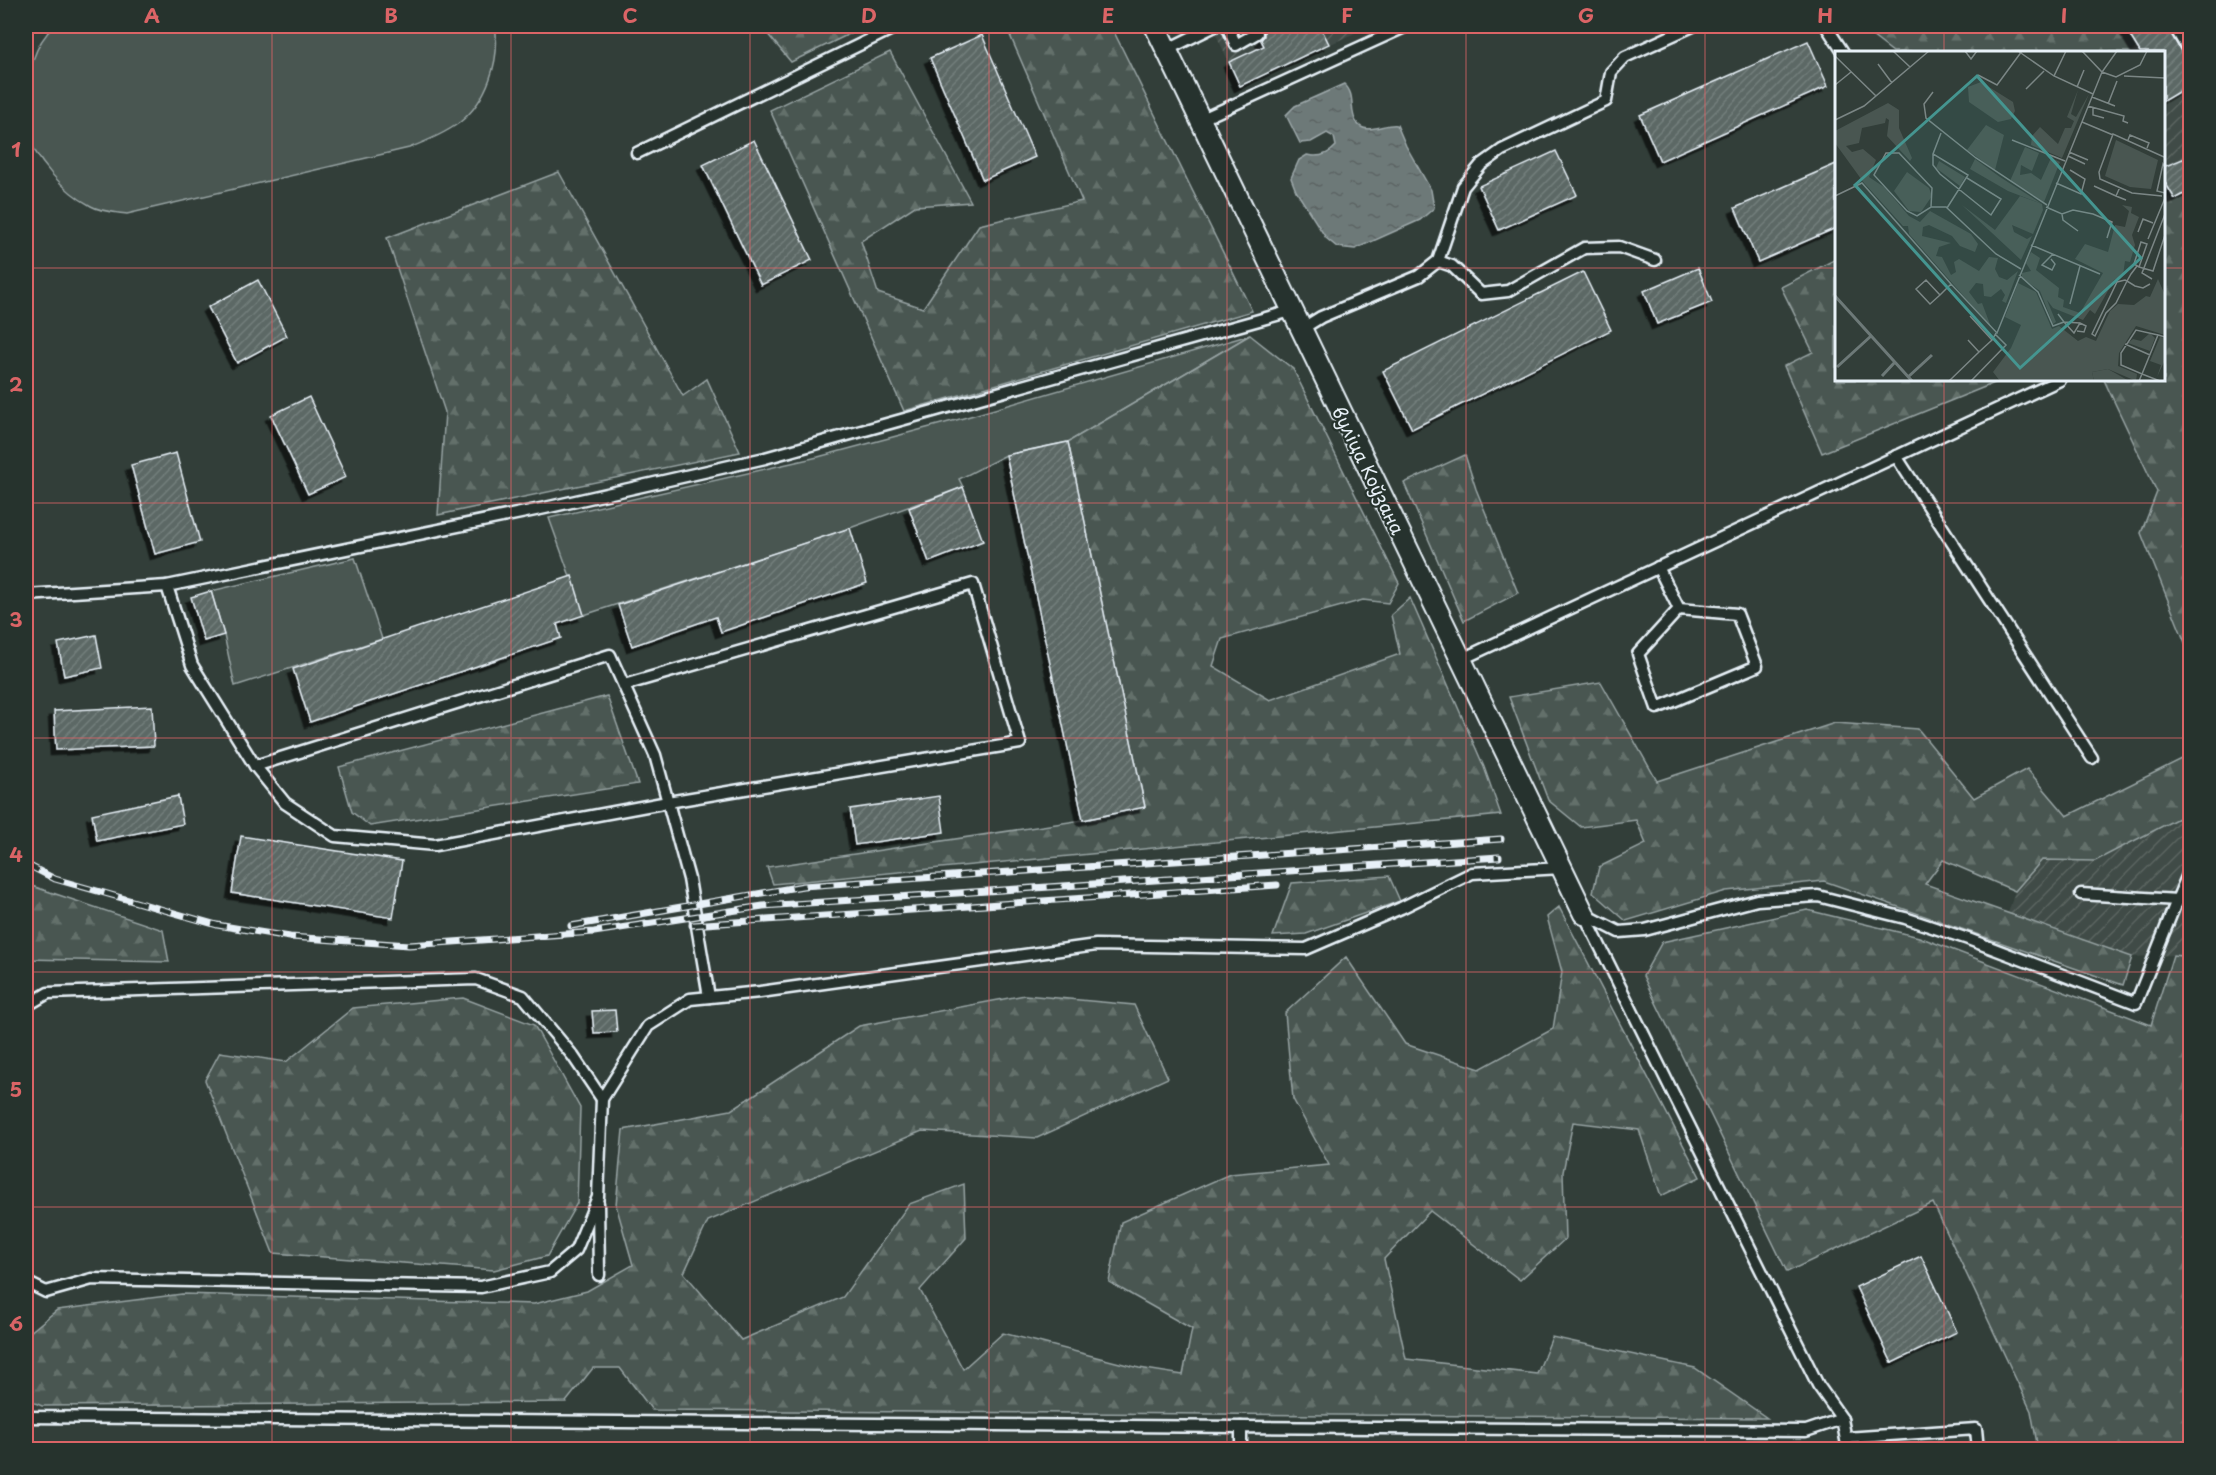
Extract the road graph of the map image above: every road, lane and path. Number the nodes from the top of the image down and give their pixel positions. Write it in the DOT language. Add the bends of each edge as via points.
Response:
graph roads {
  1 [pos="898,26"];
  2 [pos="1155,26"];
  3 [pos="1215,26"];
  4 [pos="1227,26"];
  5 [pos="1407,26"];
  6 [pos="1693,26"];
  7 [pos="1826,26"];
  8 [pos="2174,26"];
  9 [pos="1257,33"];
  10 [pos="1166,50"];
  11 [pos="1842,51"];
  12 [pos="2190,53"];
  13 [pos="1200,120"];
  14 [pos="637,153"];
  15 [pos="1655,260"];
  16 [pos="1438,261"];
  17 [pos="1291,311"];
  18 [pos="1300,330"];
  19 [pos="2058,381"];
  20 [pos="1896,456"];
  21 [pos="1658,567"];
  22 [pos="167,586"];
  23 [pos="26,595"];
  24 [pos="1679,609"];
  25 [pos="1462,659"];
  26 [pos="624,686"];
  27 [pos="2092,758"];
  28 [pos="255,766"];
  29 [pos="668,802"];
  30 [pos="1562,868"];
  31 [pos="2190,870"];
  32 [pos="2081,894"];
  33 [pos="2177,900"];
  34 [pos="2190,900"];
  35 [pos="1584,914"];
  36 [pos="709,997"];
  37 [pos="26,1006"];
  38 [pos="602,1099"];
  39 [pos="598,1197"];
  40 [pos="599,1275"];
  41 [pos="26,1282"];
  42 [pos="26,1417"];
  43 [pos="1842,1419"];
  44 [pos="1240,1427"];
  45 [pos="1847,1444"];
  46 [pos="1241,1449"];
  47 [pos="1978,1449"];
  1 -- 14 [label="lane"];
  2 -- 10 [label="street, вуліца Коўзана"];
  3 -- 10 [label="lane"];
  4 -- 9 [label="lane" via="1236,45"];
  5 -- 13 [label="lane"];
  6 -- 16 [label="lane" via="1625,57 1611,72 1606,101 1502,150 1481,165 1463,187"];
  7 -- 11 [label="lane"];
  8 -- 12 [label="lane"];
  10 -- 13 [label="street, вуліца Коўзана"];
  13 -- 17 [label="street, вуліца Коўзана"];
  15 -- 16 [label="lane" via="1619,247 1584,248 1508,291 1481,294 1452,266"];
  16 -- 18 [label="lane" via="1419,276 1321,317"];
  17 -- 18 [label="street, вуліца Коўзана"];
  17 -- 22 [label="lane" via="765,458"];
  18 -- 25 [label="street, вуліца Коўзана"];
  19 -- 20 [label="lane"];
  20 -- 21 [label="lane"];
  20 -- 27 [label="lane"];
  21 -- 24 [label="lane"];
  21 -- 25 [label="lane"];
  22 -- 23 [label="lane"];
  22 -- 28 [label="lane" via="192,665"];
  24 -- 24 [label="lane" via="1638,654 1658,708 1757,666 1737,614"];
  25 -- 30 [label="street, вуліца Коўзана"];
  26 -- 28 [label="lane" via="610,655"];
  26 -- 29 [label="lane" via="655,755"];
  26 -- 29 [label="lane" via="973,584 1020,742"];
  28 -- 29 [label="lane" via="285,802 334,836 435,845"];
  29 -- 36 [label="lane" via="689,879"];
  30 -- 35 [label="street, вуліца Коўзана"];
  30 -- 36 [label="lane" via="1472,873 1306,949 1096,945"];
  31 -- 33 [label="lane"];
  32 -- 33 [label="lane"];
  33 -- 34 [label="lane"];
  33 -- 35 [label="lane" via="2136,1003 1916,922 1818,896 1757,900 1645,930 1619,932"];
  35 -- 43 [label="lane" via="1818,1385"];
  36 -- 38 [label="lane" via="690,999 648,1026"];
  37 -- 38 [label="lane" via="48,993 476,979 523,996 573,1056"];
  38 -- 39 [label="lane"];
  39 -- 40 [label="lane"];
  39 -- 41 [label="lane" via="576,1250 550,1272 481,1287 92,1280 45,1292"];
  42 -- 44 [label="lane"];
  43 -- 44 [label="lane" via="1806,1431"];
  43 -- 45 [label="lane"];
  44 -- 46 [label="lane"];
  45 -- 47 [label="lane" via="1976,1429"];
}
